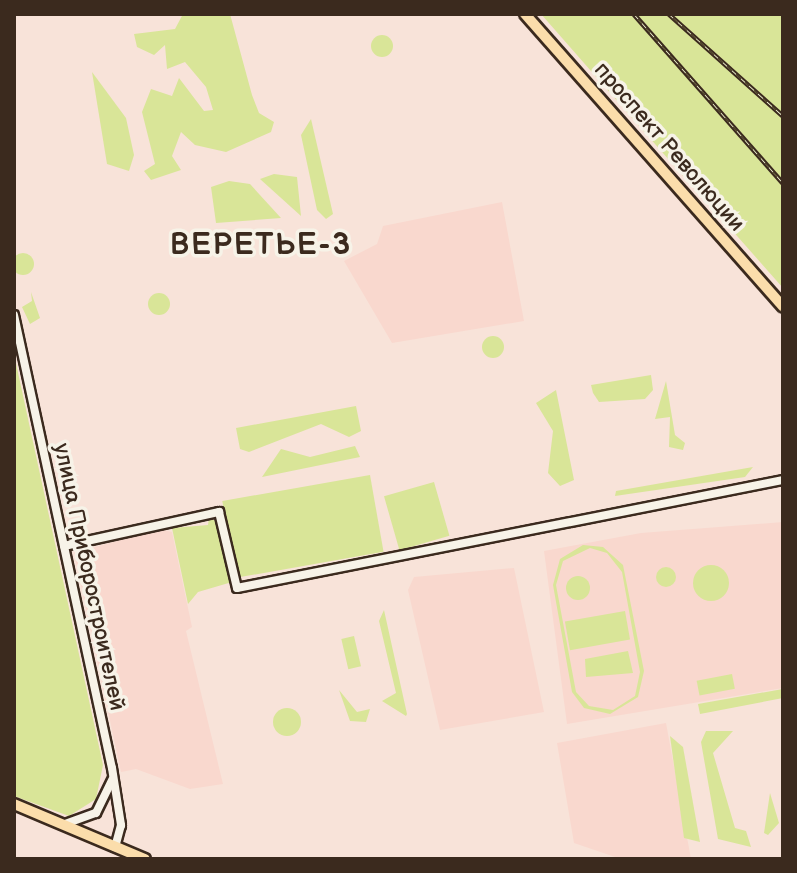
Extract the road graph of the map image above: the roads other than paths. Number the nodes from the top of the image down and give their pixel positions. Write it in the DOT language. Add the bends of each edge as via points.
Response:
graph roads {
  1 [pos="525,14"];
  2 [pos="783,307"];
  3 [pos="14,315"];
  4 [pos="783,480"];
  5 [pos="64,546"];
  6 [pos="112,768"];
  7 [pos="14,804"];
  8 [pos="58,822"];
  9 [pos="115,847"];
  10 [pos="139,858"];
  1 -- 2 [label="main road, проспект Революции"];
  3 -- 5 [label="street, улица Приборостроителей"];
  4 -- 5 [label="street" via="237,588 219,512"];
  5 -- 6 [label="street, улица Приборостроителей"];
  6 -- 8 [label="street" via="96,813"];
  6 -- 9 [label="street, улица Приборостроителей" via="121,825"];
  7 -- 8 [label="main road"];
  8 -- 9 [label="main road"];
  9 -- 10 [label="main road"];
}
